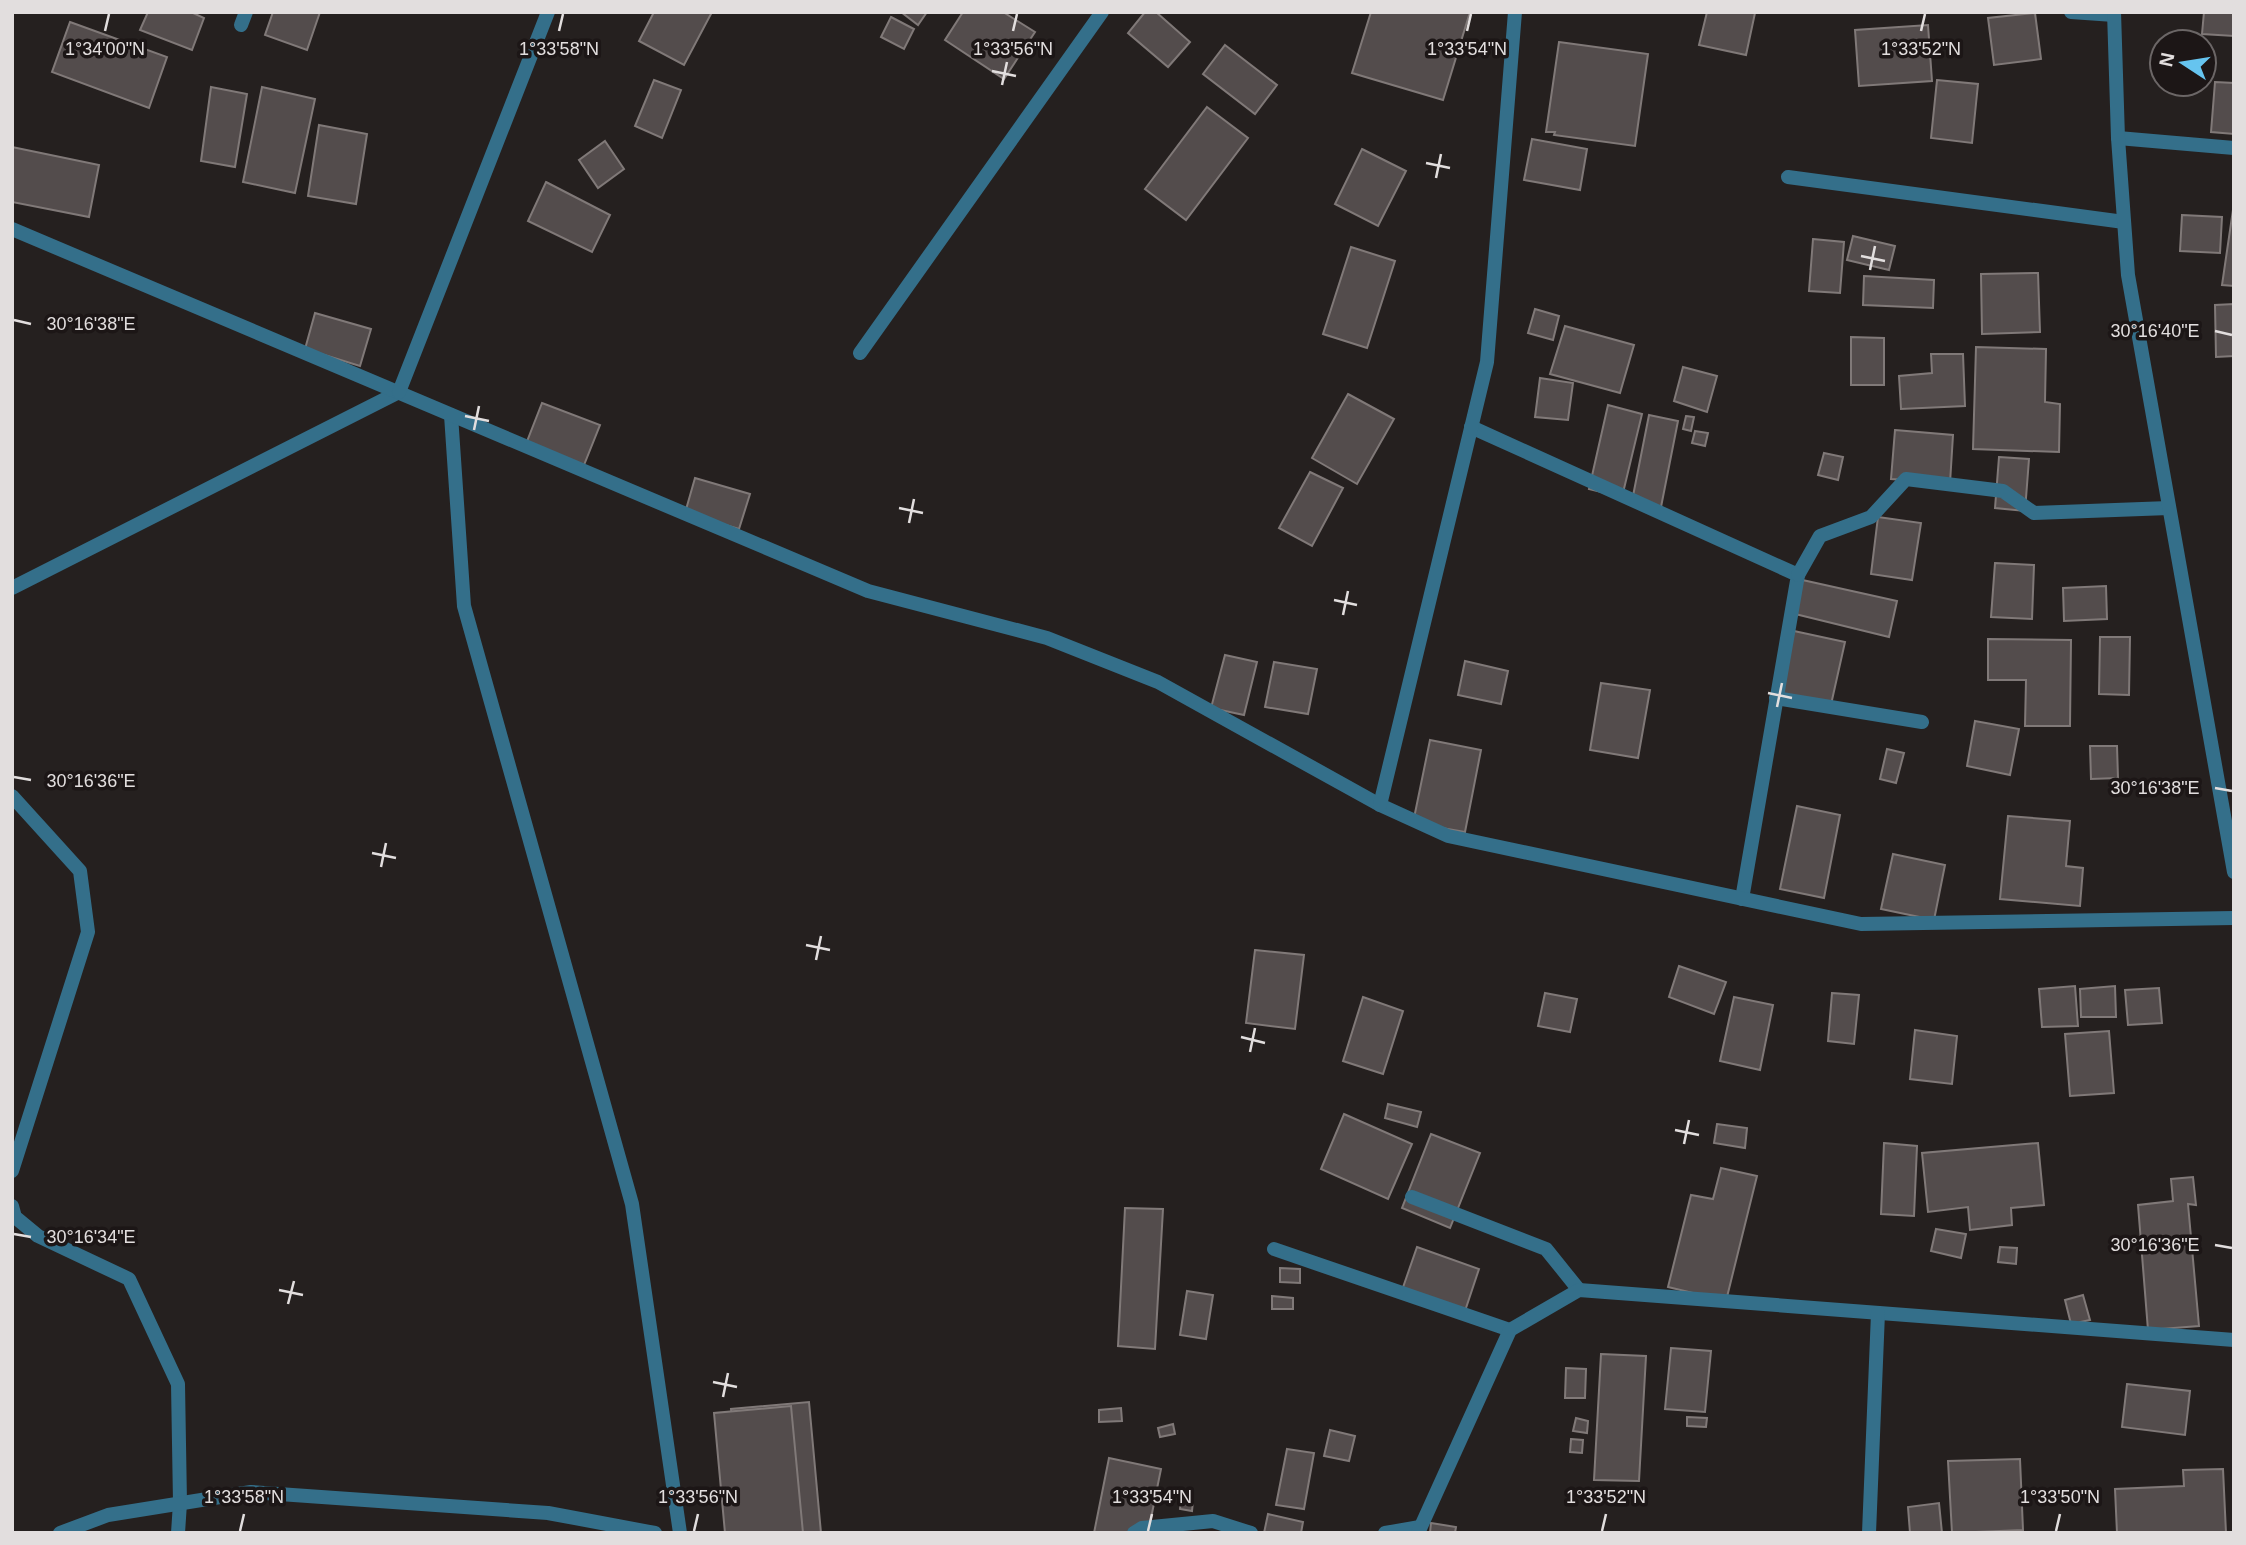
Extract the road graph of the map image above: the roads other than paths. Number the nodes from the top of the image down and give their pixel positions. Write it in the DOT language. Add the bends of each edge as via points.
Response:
graph roads {
  1 [pos="548,12"];
  2 [pos="1102,12"];
  3 [pos="1515,12"];
  4 [pos="2071,12"];
  5 [pos="2114,14"];
  6 [pos="2118,138"];
  7 [pos="2234,148"];
  8 [pos="1787,177"];
  9 [pos="2124,222"];
  10 [pos="12,229"];
  11 [pos="860,353"];
  12 [pos="399,392"];
  13 [pos="451,415"];
  14 [pos="1471,427"];
  15 [pos="2169,508"];
  16 [pos="1798,575"];
  17 [pos="12,588"];
  18 [pos="1776,698"];
  19 [pos="1922,722"];
  20 [pos="12,796"];
  21 [pos="1380,805"];
  22 [pos="2234,872"];
  23 [pos="1742,899"];
  24 [pos="2234,918"];
  25 [pos="12,1171"];
  26 [pos="1412,1197"];
  27 [pos="13,1215"];
  28 [pos="1274,1249"];
  29 [pos="1579,1290"];
  30 [pos="1878,1313"];
  31 [pos="1510,1330"];
  32 [pos="2234,1340"];
  33 [pos="180,1503"];
  34 [pos="1419,1530"];
  35 [pos="60,1533"];
  36 [pos="178,1533"];
  37 [pos="655,1533"];
  38 [pos="680,1533"];
  39 [pos="1134,1533"];
  40 [pos="1251,1533"];
  41 [pos="1385,1533"];
  42 [pos="1870,1533"];
  1 -- 12 [label="street"];
  2 -- 11 [label="street"];
  3 -- 14 [label="street" via="1487,362"];
  4 -- 5 [label="street"];
  5 -- 6 [label="street"];
  6 -- 7 [label="street"];
  6 -- 9 [label="street"];
  8 -- 9 [label="street"];
  9 -- 15 [label="street" via="2128,275"];
  10 -- 12 [label="street"];
  12 -- 13 [label="street"];
  12 -- 17 [label="street"];
  13 -- 21 [label="street" via="868,591 1047,638 1158,682"];
  13 -- 38 [label="street" via="464,606 632,1204"];
  14 -- 16 [label="street"];
  14 -- 21 [label="street"];
  15 -- 16 [label="street" via="2034,513 2003,491 1906,479 1871,517 1820,536"];
  15 -- 22 [label="street"];
  16 -- 18 [label="street"];
  18 -- 19 [label="street"];
  18 -- 23 [label="street"];
  20 -- 25 [label="street" via="80,871 88,932"];
  21 -- 23 [label="street" via="1448,836"];
  23 -- 24 [label="street" via="1861,924"];
  26 -- 29 [label="street" via="1546,1249"];
  27 -- 33 [label="street" via="38,1236 129,1279 178,1384"];
  28 -- 31 [label="street"];
  29 -- 30 [label="street"];
  29 -- 31 [label="street"];
  30 -- 32 [label="street"];
  30 -- 42 [label="street"];
  31 -- 34 [label="street"];
  33 -- 35 [label="street" via="108,1515"];
  33 -- 36 [label="street"];
  33 -- 37 [label="street" via="251,1492 548,1513"];
  34 -- 41 [label="street"];
  39 -- 40 [label="street" via="1142,1528 1213,1521"];
}
